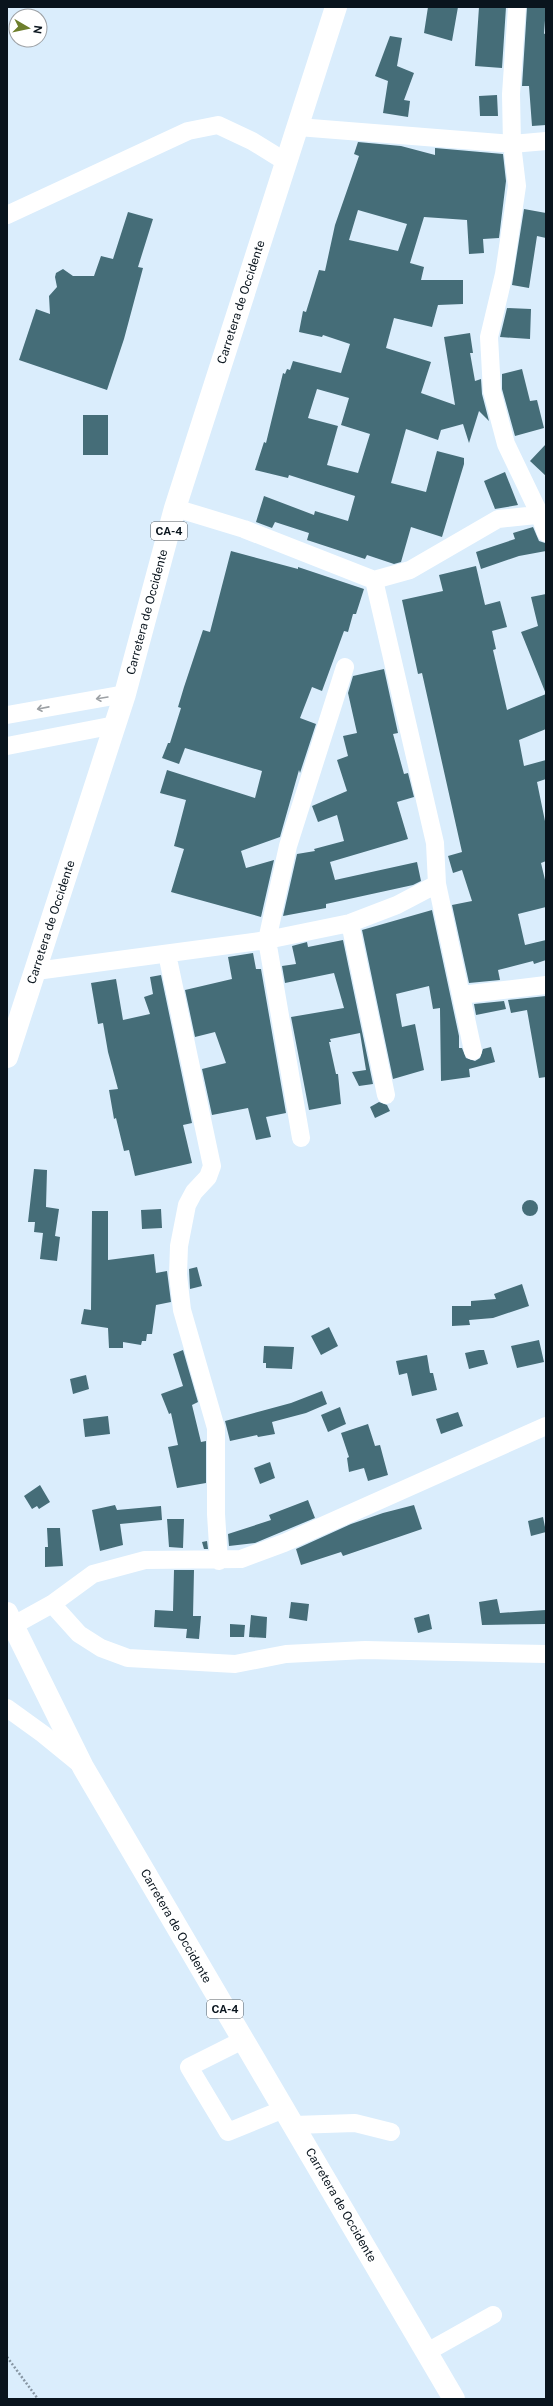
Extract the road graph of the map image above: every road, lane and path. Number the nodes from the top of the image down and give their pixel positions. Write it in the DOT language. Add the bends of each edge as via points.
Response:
graph roads {
  1 [pos="336,7"];
  2 [pos="517,7"];
  3 [pos="298,127"];
  4 [pos="546,141"];
  5 [pos="512,144"];
  6 [pos="286,162"];
  7 [pos="7,215"];
  8 [pos="175,508"];
  9 [pos="543,514"];
  10 [pos="546,533"];
  11 [pos="374,580"];
  12 [pos="345,667"];
  13 [pos="125,694"];
  14 [pos="7,715"];
  15 [pos="115,725"];
  16 [pos="7,746"];
  17 [pos="437,884"];
  18 [pos="350,923"];
  19 [pos="267,940"];
  20 [pos="167,954"];
  21 [pos="36,970"];
  22 [pos="546,985"];
  23 [pos="461,995"];
  24 [pos="12,1026"];
  25 [pos="473,1051"];
  26 [pos="7,1057"];
  27 [pos="386,1095"];
  28 [pos="301,1138"];
  29 [pos="546,1426"];
  30 [pos="219,1561"];
  31 [pos="52,1604"];
  32 [pos="10,1619"];
  33 [pos="546,1654"];
  34 [pos="7,1708"];
  35 [pos="84,1767"];
  36 [pos="244,2040"];
  37 [pos="289,2117"];
  38 [pos="391,2132"];
  39 [pos="493,2315"];
  40 [pos="427,2352"];
  41 [pos="7,2357"];
  42 [pos="38,2399"];
  43 [pos="454,2399"];
  1 -- 3 [label="main road, Carretera de Occidente / CA-4"];
  2 -- 5 [label="street" via="511,94"];
  3 -- 5 [label="street"];
  3 -- 6 [label="main road, Carretera de Occidente / CA-4"];
  4 -- 5 [label="street"];
  5 -- 9 [label="street" via="517,186 504,274 489,337 492,391 506,444"];
  6 -- 7 [label="street" via="252,141 218,125 188,131"];
  6 -- 8 [label="main road, Carretera de Occidente / CA-4"];
  8 -- 11 [label="street" via="244,529"];
  8 -- 13 [label="main road, Carretera de Occidente / CA-4"];
  9 -- 10 [label="street"];
  9 -- 11 [label="street" via="498,519 410,570"];
  11 -- 17 [label="street" via="435,843"];
  12 -- 19 [label="street" via="288,846"];
  13 -- 14 [label="street, one-way"];
  13 -- 15 [label="main road, Carretera de Occidente / CA-4"];
  15 -- 16 [label="street"];
  15 -- 21 [label="main road, Carretera de Occidente / CA-4"];
  17 -- 18 [label="street" via="397,905"];
  17 -- 23 [label="street"];
  18 -- 19 [label="street"];
  18 -- 27 [label="street"];
  19 -- 20 [label="street"];
  19 -- 28 [label="street"];
  20 -- 21 [label="street"];
  20 -- 30 [label="street" via="212,1166 208,1177 194,1192 187,1205 179,1246 178,1275 182,1310 216,1428"];
  21 -- 24 [label="main road, Carretera de Occidente / CA-4"];
  22 -- 23 [label="street"];
  23 -- 25 [label="street"];
  24 -- 26 [label="main road, Carretera de Occidente / CA-4"];
  29 -- 30 [label="street" via="284,1543 241,1559"];
  30 -- 31 [label="street" via="145,1560 94,1574"];
  31 -- 32 [label="street"];
  31 -- 33 [label="street" via="79,1634 101,1648 128,1658 234,1664 286,1654 365,1650"];
  32 -- 35 [label="main road, Carretera de Occidente / CA-4"];
  34 -- 35 [label="street"];
  35 -- 36 [label="main road, Carretera de Occidente / CA-4"];
  36 -- 37 [label="main road, Carretera de Occidente / CA-4"];
  36 -- 37 [label="street" via="189,2067 228,2132"];
  37 -- 38 [label="street" via="354,2123"];
  37 -- 40 [label="main road, Carretera de Occidente / CA-4"];
  39 -- 40 [label="street"];
  40 -- 43 [label="main road, Carretera de Occidente / CA-4"];
  41 -- 42 [label="path"];
}
